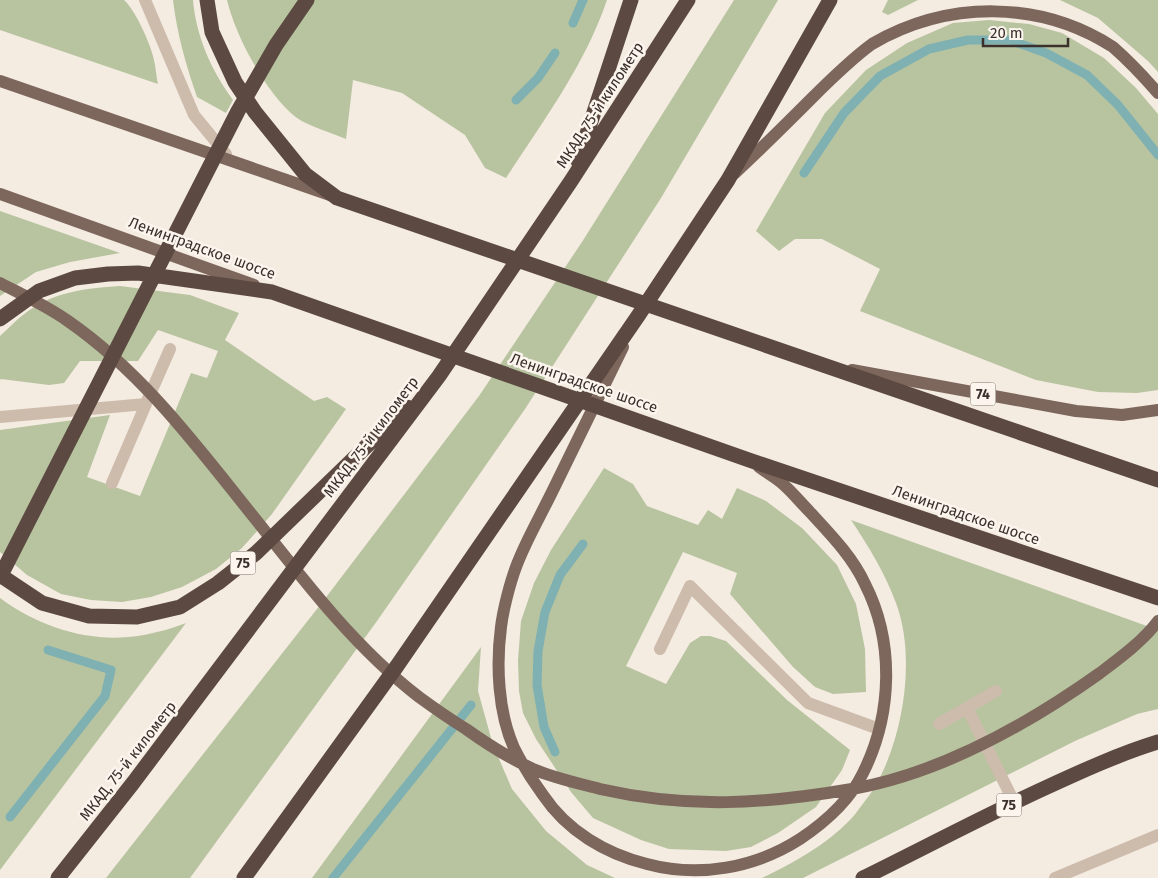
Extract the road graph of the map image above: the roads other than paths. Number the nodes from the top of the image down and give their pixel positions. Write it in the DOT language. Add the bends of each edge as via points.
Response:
graph roads {
  1 [pos="145,0"];
  2 [pos="207,0"];
  3 [pos="307,0"];
  4 [pos="631,0"];
  5 [pos="688,0"];
  6 [pos="830,0"];
  7 [pos="0,81"];
  8 [pos="1158,93"];
  9 [pos="232,162"];
  10 [pos="728,180"];
  11 [pos="572,181"];
  12 [pos="0,194"];
  13 [pos="337,198"];
  14 [pos="0,283"];
  15 [pos="272,292"];
  16 [pos="638,316"];
  17 [pos="0,319"];
  18 [pos="170,349"];
  19 [pos="810,362"];
  20 [pos="439,376"];
  21 [pos="146,404"];
  22 [pos="1158,410"];
  23 [pos="0,417"];
  24 [pos="749,460"];
  25 [pos="1158,480"];
  26 [pos="112,483"];
  27 [pos="0,573"];
  28 [pos="0,577"];
  29 [pos="1158,598"];
  30 [pos="1158,621"];
  31 [pos="660,649"];
  32 [pos="996,691"];
  33 [pos="967,708"];
  34 [pos="939,724"];
  35 [pos="879,729"];
  36 [pos="1158,742"];
  37 [pos="1014,802"];
  38 [pos="1158,836"];
  39 [pos="58,878"];
  40 [pos="244,878"];
  41 [pos="863,878"];
  42 [pos="1055,878"];
  1 -- 9 [label="lane" via="194,115"];
  2 -- 13 [label="highway" via="212,32 235,82 254,112 306,174"];
  3 -- 28 [label="highway" via="276,45 238,111"];
  4 -- 11 [label="highway"];
  5 -- 11 [label="highway, МКАД, 75-й километр"];
  6 -- 10 [label="highway"];
  7 -- 9 [label="main road"];
  8 -- 10 [label="main road" via="1112,47 1083,26 1052,11 1017,3 985,2 955,6 927,14 873,43 846,64"];
  9 -- 13 [label="main road"];
  10 -- 16 [label="highway"];
  11 -- 20 [label="highway, МКАД, 75-й километр"];
  12 -- 15 [label="main road, Ленинградское шоссе"];
  13 -- 19 [label="highway"];
  14 -- 30 [label="main road" via="65,319 137,380 193,442 344,626 417,695 504,753 534,769 568,781 663,800 720,804 778,800 906,776 963,753 1044,710 1118,660"];
  15 -- 17 [label="highway" via="138,273 108,274 74,278 39,291"];
  15 -- 24 [label="highway, Ленинградское шоссе"];
  16 -- 35 [label="main road" via="516,568 501,626 500,681 504,712 513,745 529,774 549,804 599,846 629,860 661,868 730,868 787,847 820,826 844,801 862,775"];
  16 -- 40 [label="highway" via="396,666"];
  18 -- 21 [label="lane"];
  19 -- 22 [label="main road, 74" via="1076,411 1122,415"];
  19 -- 25 [label="highway"];
  20 -- 27 [label="highway, 75" via="256,553 180,607 137,617 89,616 42,603"];
  20 -- 39 [label="highway, МКАД, 75-й километр" via="134,783"];
  21 -- 23 [label="lane"];
  21 -- 26 [label="lane"];
  24 -- 29 [label="highway, Ленинградское шоссе"];
  24 -- 35 [label="main road" via="784,484 829,532 866,585 884,646 884,712"];
  31 -- 35 [label="lane" via="690,586 808,703"];
  32 -- 33 [label="lane"];
  33 -- 34 [label="lane"];
  33 -- 37 [label="lane"];
  36 -- 37 [label="highway, 75" via="1083,770"];
  37 -- 41 [label="highway, 75"];
  38 -- 42 [label="lane"];
}
